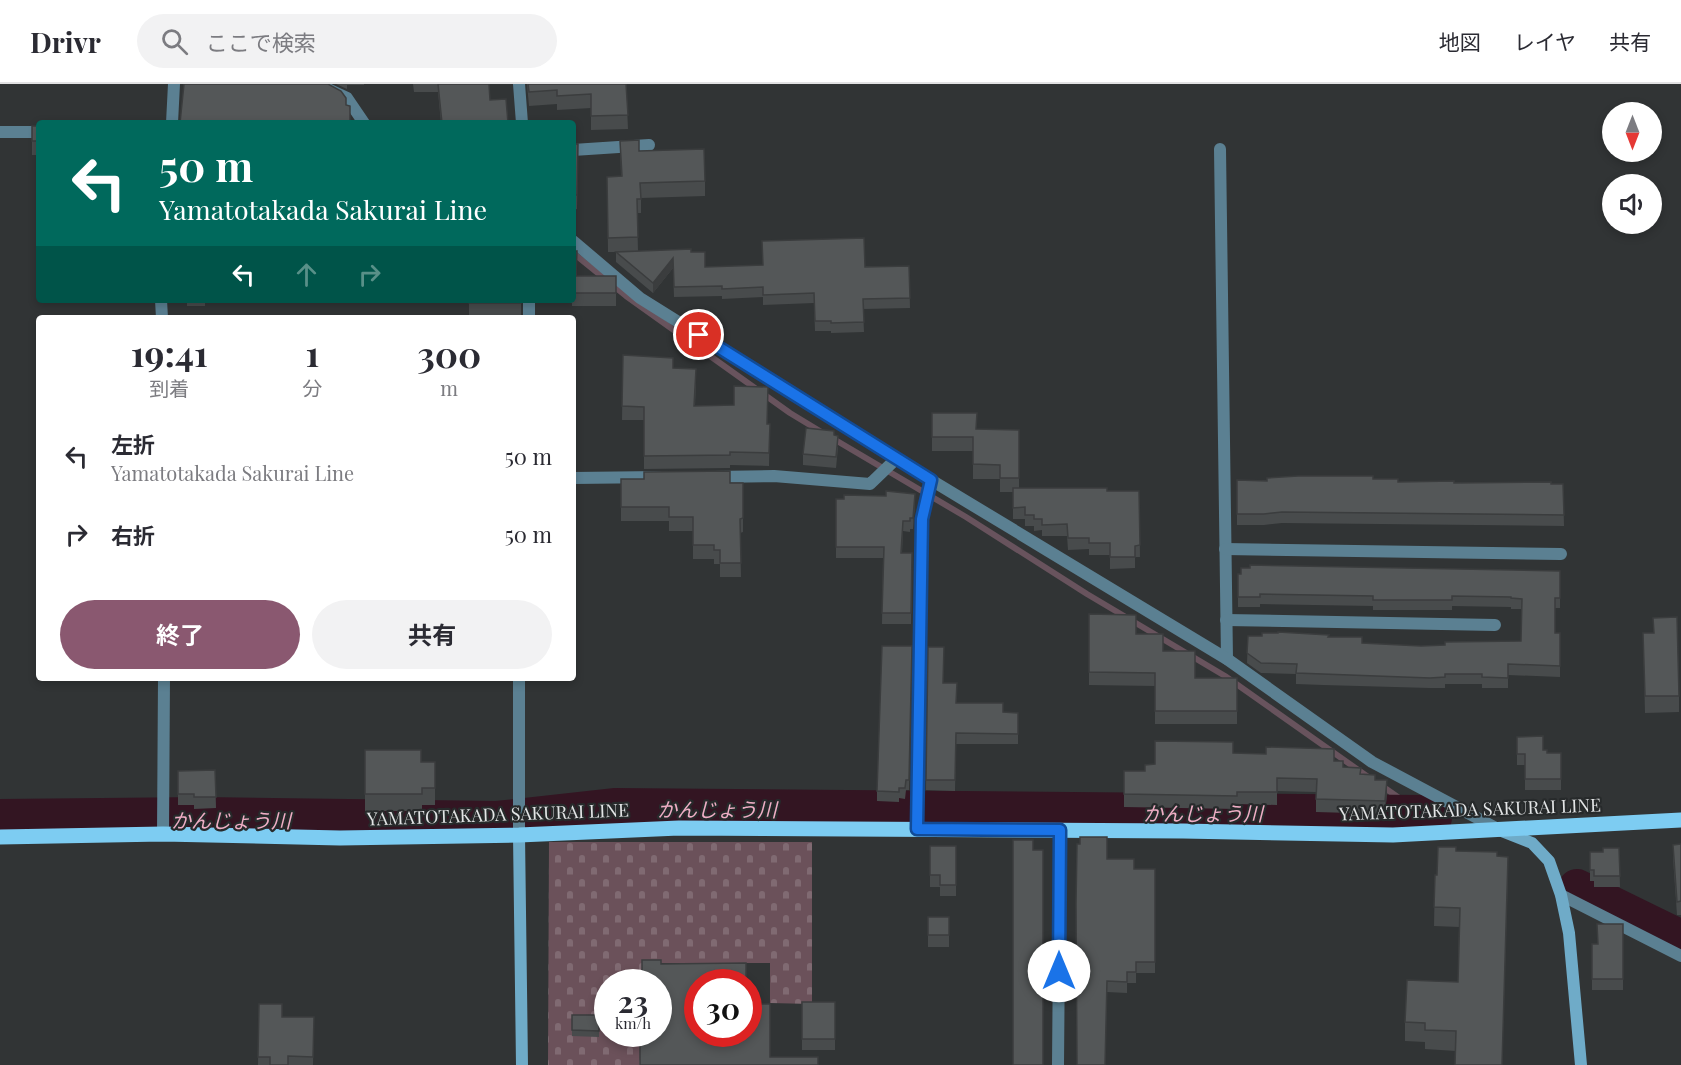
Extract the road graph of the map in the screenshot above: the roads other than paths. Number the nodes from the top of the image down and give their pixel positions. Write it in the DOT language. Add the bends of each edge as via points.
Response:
graph roads {
  1 [pos="174,84"];
  2 [pos="317,84"];
  3 [pos="519,84"];
  4 [pos="172,120"];
  5 [pos="362,120"];
  6 [pos="522,120"];
  7 [pos="0,132"];
  8 [pos="36,132"];
  9 [pos="649,145"];
  10 [pos="1220,149"];
  11 [pos="576,150"];
  12 [pos="576,244"];
  13 [pos="897,458"];
  14 [pos="668,477"];
  15 [pos="703,477"];
  16 [pos="576,478"];
  17 [pos="931,480"];
  18 [pos="1225,549"];
  19 [pos="1562,554"];
  20 [pos="1226,620"];
  21 [pos="1495,625"];
  22 [pos="1227,659"];
  23 [pos="164,681"];
  24 [pos="519,681"];
  25 [pos="917,818"];
  26 [pos="1681,820"];
  27 [pos="163,823"];
  28 [pos="519,823"];
  29 [pos="1496,828"];
  30 [pos="1060,830"];
  31 [pos="0,837"];
  32 [pos="1561,895"];
  33 [pos="1681,956"];
  34 [pos="522,1065"];
  35 [pos="1058,1065"];
  36 [pos="1581,1065"];
  1 -- 4 [label="street"];
  2 -- 5 [label="street" via="347,98"];
  3 -- 6 [label="street"];
  7 -- 8 [label="street"];
  9 -- 11 [label="street"];
  10 -- 18 [label="street"];
  12 -- 13 [label="street" via="640,298"];
  13 -- 15 [label="street" via="870,484 774,476"];
  13 -- 17 [label="street"];
  14 -- 16 [label="street"];
  17 -- 22 [label="street"];
  17 -- 25 [label="street" via="922,519"];
  18 -- 19 [label="street"];
  18 -- 20 [label="street"];
  20 -- 21 [label="street"];
  20 -- 22 [label="street"];
  22 -- 29 [label="street" via="1372,762"];
  23 -- 27 [label="street"];
  24 -- 28 [label="street"];
  25 -- 28 [label="main road, YAMATOTAKADA SAKURAI LINE" via="679,828"];
  25 -- 30 [label="main road, YAMATOTAKADA SAKURAI LINE"];
  26 -- 29 [label="main road, YAMATOTAKADA SAKURAI LINE"];
  27 -- 28 [label="main road, YAMATOTAKADA SAKURAI LINE" via="340,838"];
  27 -- 31 [label="main road, YAMATOTAKADA SAKURAI LINE"];
  28 -- 34 [label="street"];
  29 -- 30 [label="main road, YAMATOTAKADA SAKURAI LINE" via="1393,835"];
  29 -- 32 [label="street" via="1532,843 1549,861"];
  30 -- 35 [label="street"];
  32 -- 33 [label="street"];
  32 -- 36 [label="street" via="1569,933"];
}
